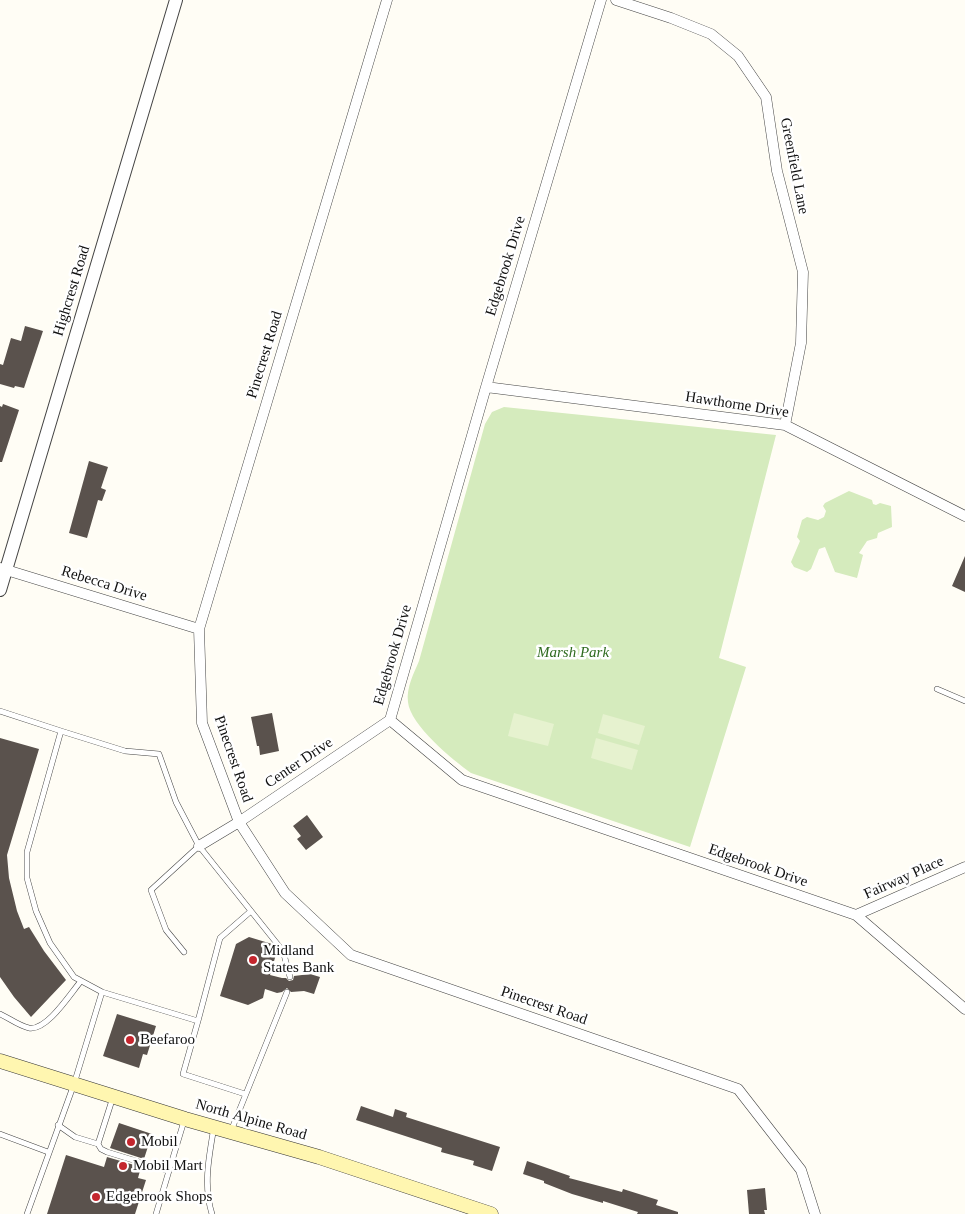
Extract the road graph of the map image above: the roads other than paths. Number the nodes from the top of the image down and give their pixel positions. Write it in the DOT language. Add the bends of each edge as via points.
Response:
graph roads {
  1 [pos="176,0"];
  2 [pos="387,0"];
  3 [pos="601,0"];
  4 [pos="616,0"];
  5 [pos="486,387"];
  6 [pos="786,425"];
  7 [pos="965,516"];
  8 [pos="3,569"];
  9 [pos="0,590"];
  10 [pos="199,629"];
  11 [pos="937,689"];
  12 [pos="965,702"];
  13 [pos="0,711"];
  14 [pos="390,720"];
  15 [pos="60,731"];
  16 [pos="239,822"];
  17 [pos="200,846"];
  18 [pos="965,867"];
  19 [pos="251,911"];
  20 [pos="856,916"];
  21 [pos="184,952"];
  22 [pos="290,977"];
  23 [pos="81,981"];
  24 [pos="102,992"];
  25 [pos="286,992"];
  26 [pos="965,1009"];
  27 [pos="0,1014"];
  28 [pos="198,1021"];
  29 [pos="0,1061"];
  30 [pos="74,1084"];
  31 [pos="245,1094"];
  32 [pos="114,1096"];
  33 [pos="185,1119"];
  34 [pos="58,1125"];
  35 [pos="214,1127"];
  36 [pos="230,1132"];
  37 [pos="0,1134"];
  38 [pos="98,1144"];
  39 [pos="48,1152"];
  40 [pos="168,1171"];
  41 [pos="27,1214"];
  42 [pos="156,1214"];
  43 [pos="212,1214"];
  44 [pos="491,1214"];
  45 [pos="815,1214"];
  1 -- 8 [label="street, Highcrest Road"];
  2 -- 10 [label="street, Pinecrest Road"];
  3 -- 5 [label="street, Edgebrook Drive"];
  4 -- 6 [label="street, Greenfield Lane" via="711,34 738,56 766,97 777,171 803,272 801,343"];
  5 -- 6 [label="street, Hawthorne Drive"];
  5 -- 14 [label="street, Edgebrook Drive"];
  6 -- 7 [label="street, Hawthorne Drive"];
  8 -- 9 [label="street, Highcrest Road"];
  8 -- 10 [label="street, Rebecca Drive"];
  10 -- 16 [label="street, Pinecrest Road" via="202,723"];
  11 -- 12 [label="lane"];
  13 -- 15 [label="lane"];
  14 -- 16 [label="street, Center Drive"];
  14 -- 20 [label="street, Edgebrook Drive" via="462,780"];
  15 -- 17 [label="lane" via="125,751 159,754 176,802"];
  15 -- 23 [label="lane" via="27,852 27,878 36,911 50,943 74,977"];
  16 -- 17 [label="street, Center Drive"];
  16 -- 45 [label="street, Pinecrest Road" via="286,893 351,955 738,1089 801,1170"];
  17 -- 19 [label="lane"];
  17 -- 21 [label="lane" via="151,890 166,930"];
  18 -- 20 [label="street, Fairway Place"];
  19 -- 22 [label="lane" via="283,951"];
  19 -- 28 [label="lane" via="220,938"];
  20 -- 26 [label="street, Edgebrook Drive"];
  23 -- 24 [label="lane"];
  23 -- 27 [label="lane" via="38,1028 26,1027"];
  24 -- 28 [label="lane"];
  24 -- 30 [label="lane"];
  25 -- 31 [label="lane"];
  28 -- 31 [label="lane" via="183,1074"];
  29 -- 30 [label="main road, North Alpine Road"];
  30 -- 32 [label="main road, North Alpine Road"];
  30 -- 34 [label="lane"];
  31 -- 36 [label="lane"];
  32 -- 33 [label="main road, North Alpine Road"];
  32 -- 38 [label="lane"];
  33 -- 35 [label="main road, North Alpine Road"];
  33 -- 40 [label="lane"];
  34 -- 38 [label="lane" via="75,1137"];
  34 -- 39 [label="lane"];
  35 -- 36 [label="main road, North Alpine Road"];
  35 -- 43 [label="lane" via="208,1160 208,1200"];
  36 -- 44 [label="main road, North Alpine Road" via="319,1157"];
  37 -- 39 [label="lane"];
  38 -- 40 [label="lane" via="107,1152"];
  39 -- 41 [label="lane"];
  40 -- 42 [label="lane"];
}
